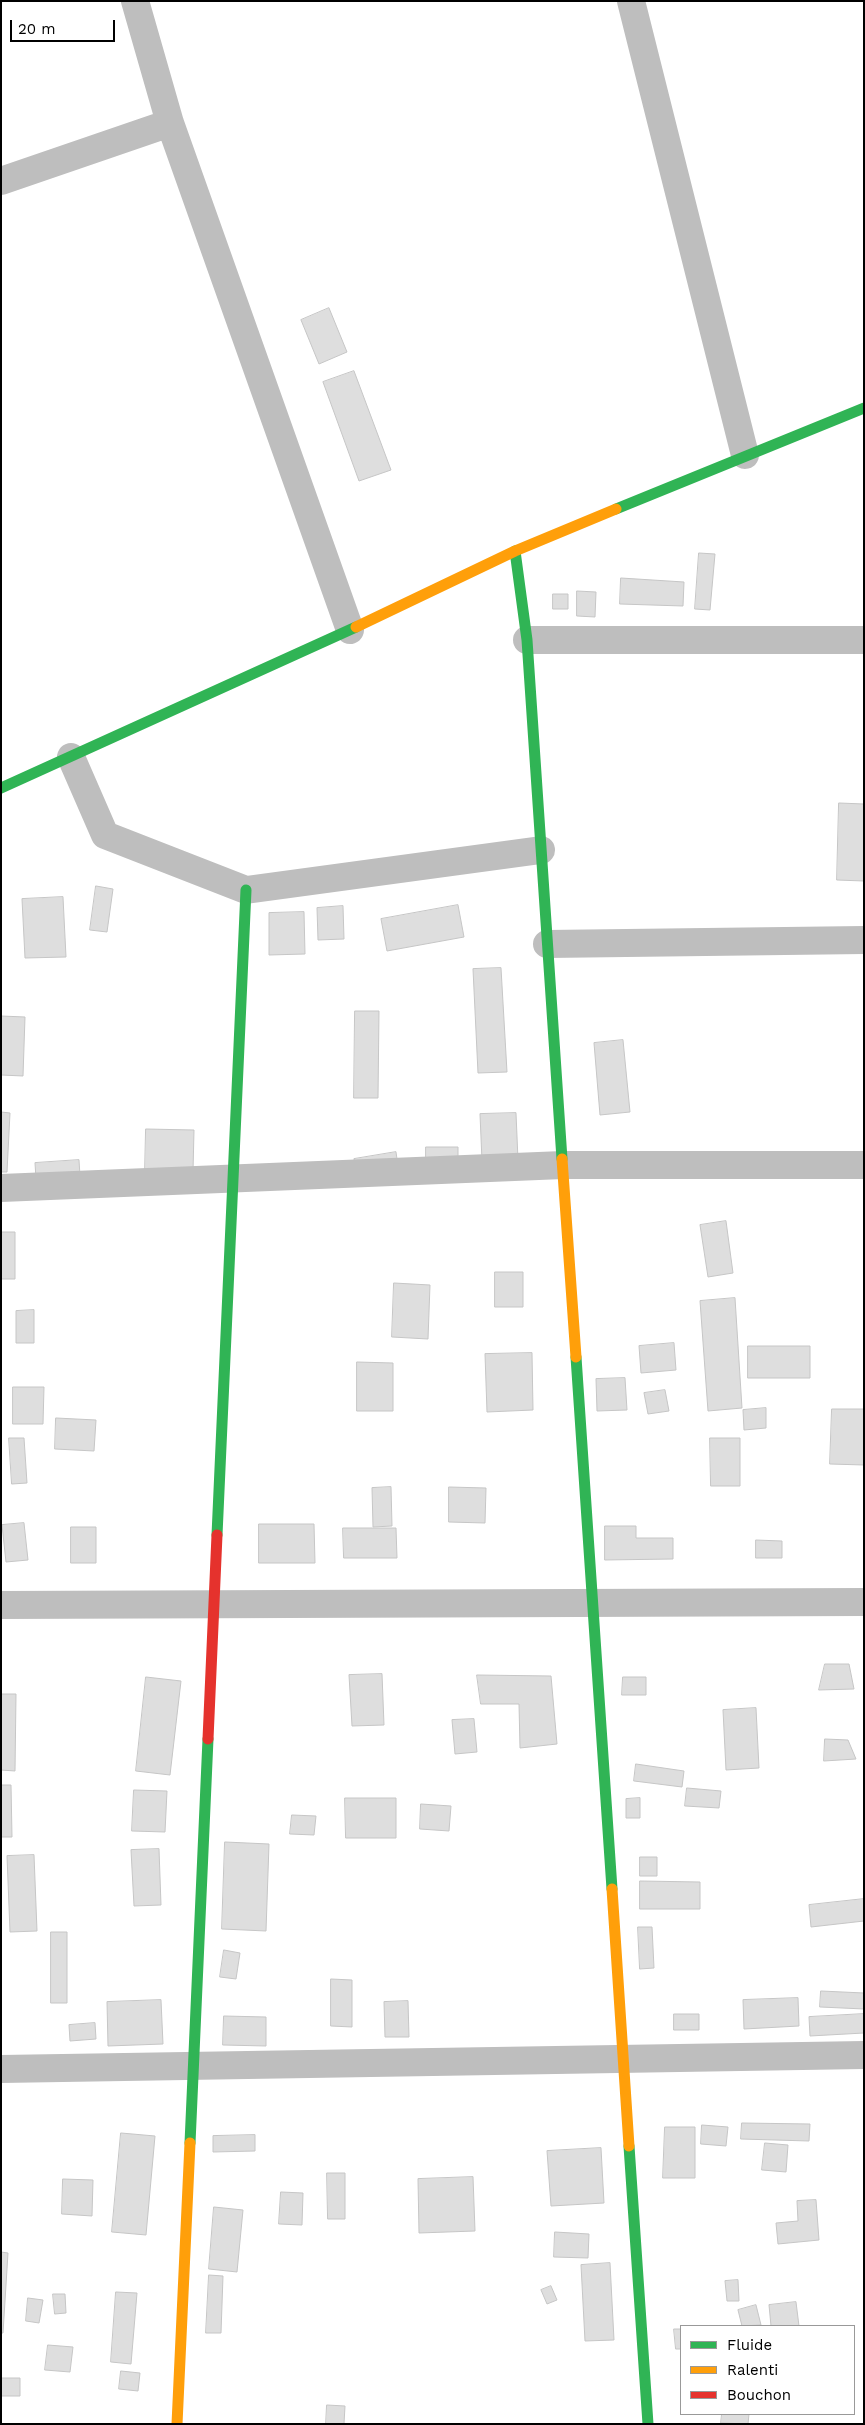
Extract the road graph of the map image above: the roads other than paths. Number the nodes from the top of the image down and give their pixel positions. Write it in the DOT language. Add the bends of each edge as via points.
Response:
graph roads {
  1 [pos="135,1"];
  2 [pos="631,1"];
  3 [pos="170,122"];
  4 [pos="1,181"];
  5 [pos="864,408"];
  6 [pos="745,455"];
  7 [pos="515,551"];
  8 [pos="350,630"];
  9 [pos="527,640"];
  10 [pos="864,640"];
  11 [pos="71,757"];
  12 [pos="1,788"];
  13 [pos="541,850"];
  14 [pos="246,890"];
  15 [pos="864,940"];
  16 [pos="547,944"];
  17 [pos="563,1165"];
  18 [pos="864,1165"];
  19 [pos="232,1179"];
  20 [pos="1,1188"];
  21 [pos="593,1602"];
  22 [pos="864,1602"];
  23 [pos="214,1604"];
  24 [pos="1,1605"];
  25 [pos="864,2055"];
  26 [pos="623,2058"];
  27 [pos="193,2066"];
  28 [pos="1,2069"];
  29 [pos="177,2424"];
  30 [pos="648,2424"];
  1 -- 3 [label="street"];
  2 -- 6 [label="street"];
  3 -- 4 [label="street"];
  3 -- 8 [label="street"];
  5 -- 6 [label="street"];
  6 -- 7 [label="street"];
  7 -- 8 [label="street"];
  7 -- 9 [label="street"];
  8 -- 11 [label="street"];
  9 -- 10 [label="street"];
  9 -- 13 [label="street"];
  11 -- 12 [label="street"];
  11 -- 14 [label="street" via="105,835"];
  13 -- 14 [label="street"];
  13 -- 16 [label="street"];
  14 -- 19 [label="street"];
  15 -- 16 [label="street"];
  16 -- 17 [label="street"];
  17 -- 18 [label="street"];
  17 -- 19 [label="street"];
  17 -- 21 [label="street"];
  19 -- 20 [label="street"];
  19 -- 23 [label="street"];
  21 -- 22 [label="street"];
  21 -- 23 [label="street"];
  21 -- 26 [label="street"];
  23 -- 24 [label="street"];
  23 -- 27 [label="street"];
  25 -- 26 [label="street"];
  26 -- 27 [label="street"];
  26 -- 30 [label="street"];
  27 -- 28 [label="street"];
  27 -- 29 [label="street"];
}
